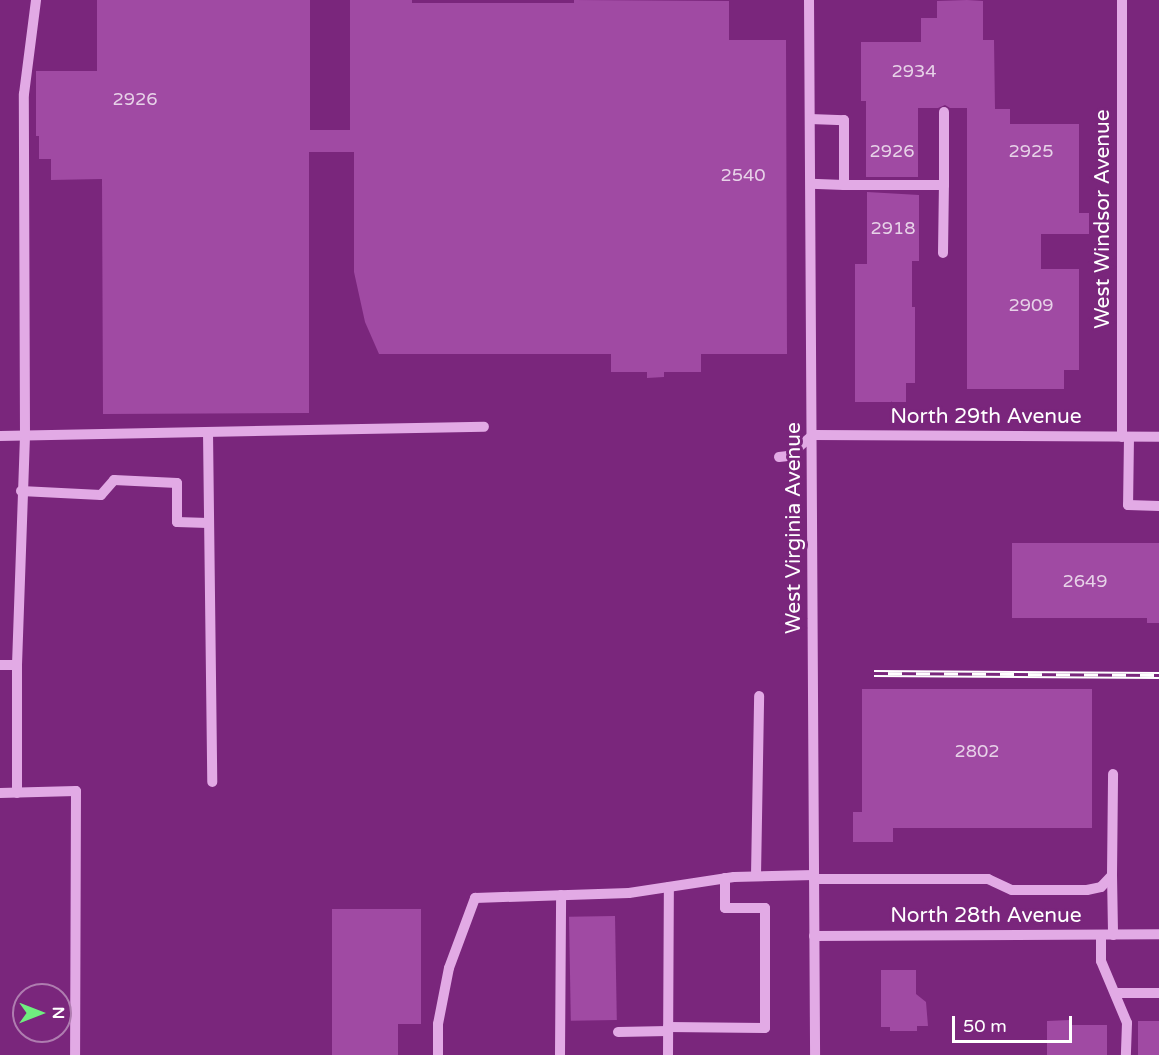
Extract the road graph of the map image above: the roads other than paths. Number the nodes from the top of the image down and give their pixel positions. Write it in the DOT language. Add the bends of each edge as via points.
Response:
graph roads {
  1 [pos="36,0"];
  2 [pos="809,0"];
  3 [pos="1122,0"];
  4 [pos="944,112"];
  5 [pos="810,119"];
  6 [pos="811,184"];
  7 [pos="844,184"];
  8 [pos="944,185"];
  9 [pos="943,254"];
  10 [pos="484,427"];
  11 [pos="208,432"];
  12 [pos="813,435"];
  13 [pos="0,436"];
  14 [pos="25,436"];
  15 [pos="1126,437"];
  16 [pos="1159,437"];
  17 [pos="779,457"];
  18 [pos="21,491"];
  19 [pos="1159,506"];
  20 [pos="208,523"];
  21 [pos="0,665"];
  22 [pos="16,665"];
  23 [pos="759,696"];
  24 [pos="1113,774"];
  25 [pos="212,782"];
  26 [pos="0,793"];
  27 [pos="17,793"];
  28 [pos="1112,875"];
  29 [pos="756,876"];
  30 [pos="814,877"];
  31 [pos="725,878"];
  32 [pos="669,887"];
  33 [pos="561,895"];
  34 [pos="1113,934"];
  35 [pos="1159,934"];
  36 [pos="1101,935"];
  37 [pos="814,936"];
  38 [pos="1114,993"];
  39 [pos="1159,993"];
  40 [pos="669,1029"];
  41 [pos="618,1032"];
  42 [pos="75,1055"];
  43 [pos="438,1055"];
  44 [pos="560,1055"];
  45 [pos="668,1055"];
  46 [pos="815,1055"];
  47 [pos="1126,1055"];
  1 -- 14 [label="street" via="24,94"];
  2 -- 5 [label="street, West Virginia Avenue"];
  3 -- 15 [label="street, West Windsor Avenue"];
  4 -- 8 [label="street"];
  5 -- 6 [label="street, West Virginia Avenue"];
  5 -- 7 [label="street" via="844,120"];
  6 -- 7 [label="street"];
  6 -- 12 [label="street, West Virginia Avenue"];
  7 -- 8 [label="street"];
  8 -- 9 [label="street"];
  10 -- 11 [label="street"];
  11 -- 14 [label="street"];
  11 -- 20 [label="street"];
  12 -- 15 [label="street, North 29th Avenue"];
  12 -- 17 [label="street" via="788,456"];
  12 -- 30 [label="street, West Virginia Avenue"];
  13 -- 14 [label="street"];
  14 -- 18 [label="street"];
  15 -- 16 [label="street, North 29th Avenue"];
  15 -- 19 [label="street, West Windsor Avenue" via="1128,505"];
  18 -- 20 [label="street" via="101,495 114,480 177,483 177,522"];
  18 -- 22 [label="street"];
  20 -- 25 [label="street"];
  21 -- 22 [label="street"];
  22 -- 27 [label="street"];
  23 -- 29 [label="street"];
  24 -- 28 [label="street"];
  26 -- 27 [label="street"];
  27 -- 42 [label="street" via="76,791"];
  28 -- 30 [label="street" via="1101,887 1076,890 1012,890 988,879"];
  28 -- 34 [label="street"];
  29 -- 30 [label="street"];
  29 -- 31 [label="street"];
  30 -- 37 [label="street, West Virginia Avenue"];
  31 -- 32 [label="street"];
  31 -- 40 [label="street" via="725,908 765,908 765,1028"];
  32 -- 33 [label="street" via="629,893"];
  32 -- 40 [label="street"];
  33 -- 43 [label="street" via="475,898 449,968 438,1024"];
  33 -- 44 [label="street"];
  34 -- 35 [label="street, North 28th Avenue"];
  34 -- 36 [label="street, North 28th Avenue"];
  36 -- 37 [label="street, North 28th Avenue"];
  36 -- 38 [label="street" via="1101,962"];
  37 -- 46 [label="street, West Virginia Avenue"];
  38 -- 39 [label="street"];
  38 -- 47 [label="street" via="1127,1023"];
  40 -- 41 [label="street"];
  40 -- 45 [label="street"];
}
